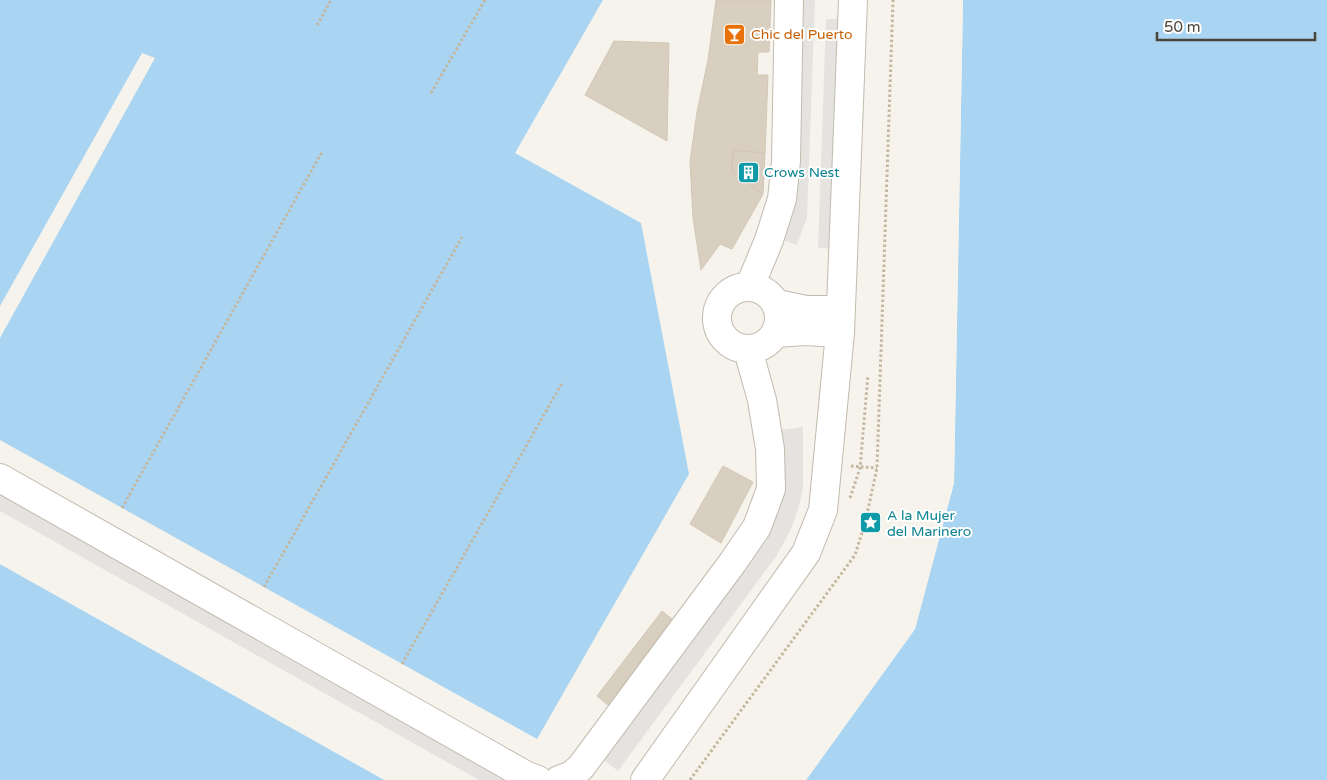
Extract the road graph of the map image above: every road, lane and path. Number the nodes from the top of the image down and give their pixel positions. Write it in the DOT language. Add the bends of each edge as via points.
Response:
graph roads {
  1 [pos="331,0"];
  2 [pos="485,0"];
  3 [pos="789,0"];
  4 [pos="853,0"];
  5 [pos="317,24"];
  6 [pos="432,93"];
  7 [pos="322,152"];
  8 [pos="462,237"];
  9 [pos="750,286"];
  10 [pos="777,304"];
  11 [pos="841,322"];
  12 [pos="776,333"];
  13 [pos="748,350"];
  14 [pos="562,383"];
  15 [pos="849,461"];
  16 [pos="877,468"];
  17 [pos="0,478"];
  18 [pos="122,508"];
  19 [pos="264,588"];
  20 [pos="402,664"];
  21 [pos="538,780"];
  22 [pos="559,780"];
  23 [pos="645,780"];
  1 -- 5 [label="path"];
  2 -- 6 [label="path"];
  3 -- 9 [label="lane" via="786,161 782,199 770,240"];
  4 -- 11 [label="lane"];
  7 -- 18 [label="path"];
  8 -- 19 [label="path"];
  9 -- 10 [label="lane" via="766,291"];
  9 -- 13 [label="lane" via="733,289 721,300 716,317 720,334 732,346"];
  10 -- 11 [label="lane"];
  10 -- 12 [label="lane" via="780,318"];
  11 -- 12 [label="lane" via="805,331"];
  11 -- 23 [label="lane" via="823,510 806,553"];
  12 -- 13 [label="lane" via="765,345"];
  13 -- 22 [label="lane" via="762,400 770,449 771,489 757,527 581,767"];
  14 -- 20 [label="path"];
  15 -- 16 [label="path" via="849,466"];
  17 -- 21 [label="lane"];
}
